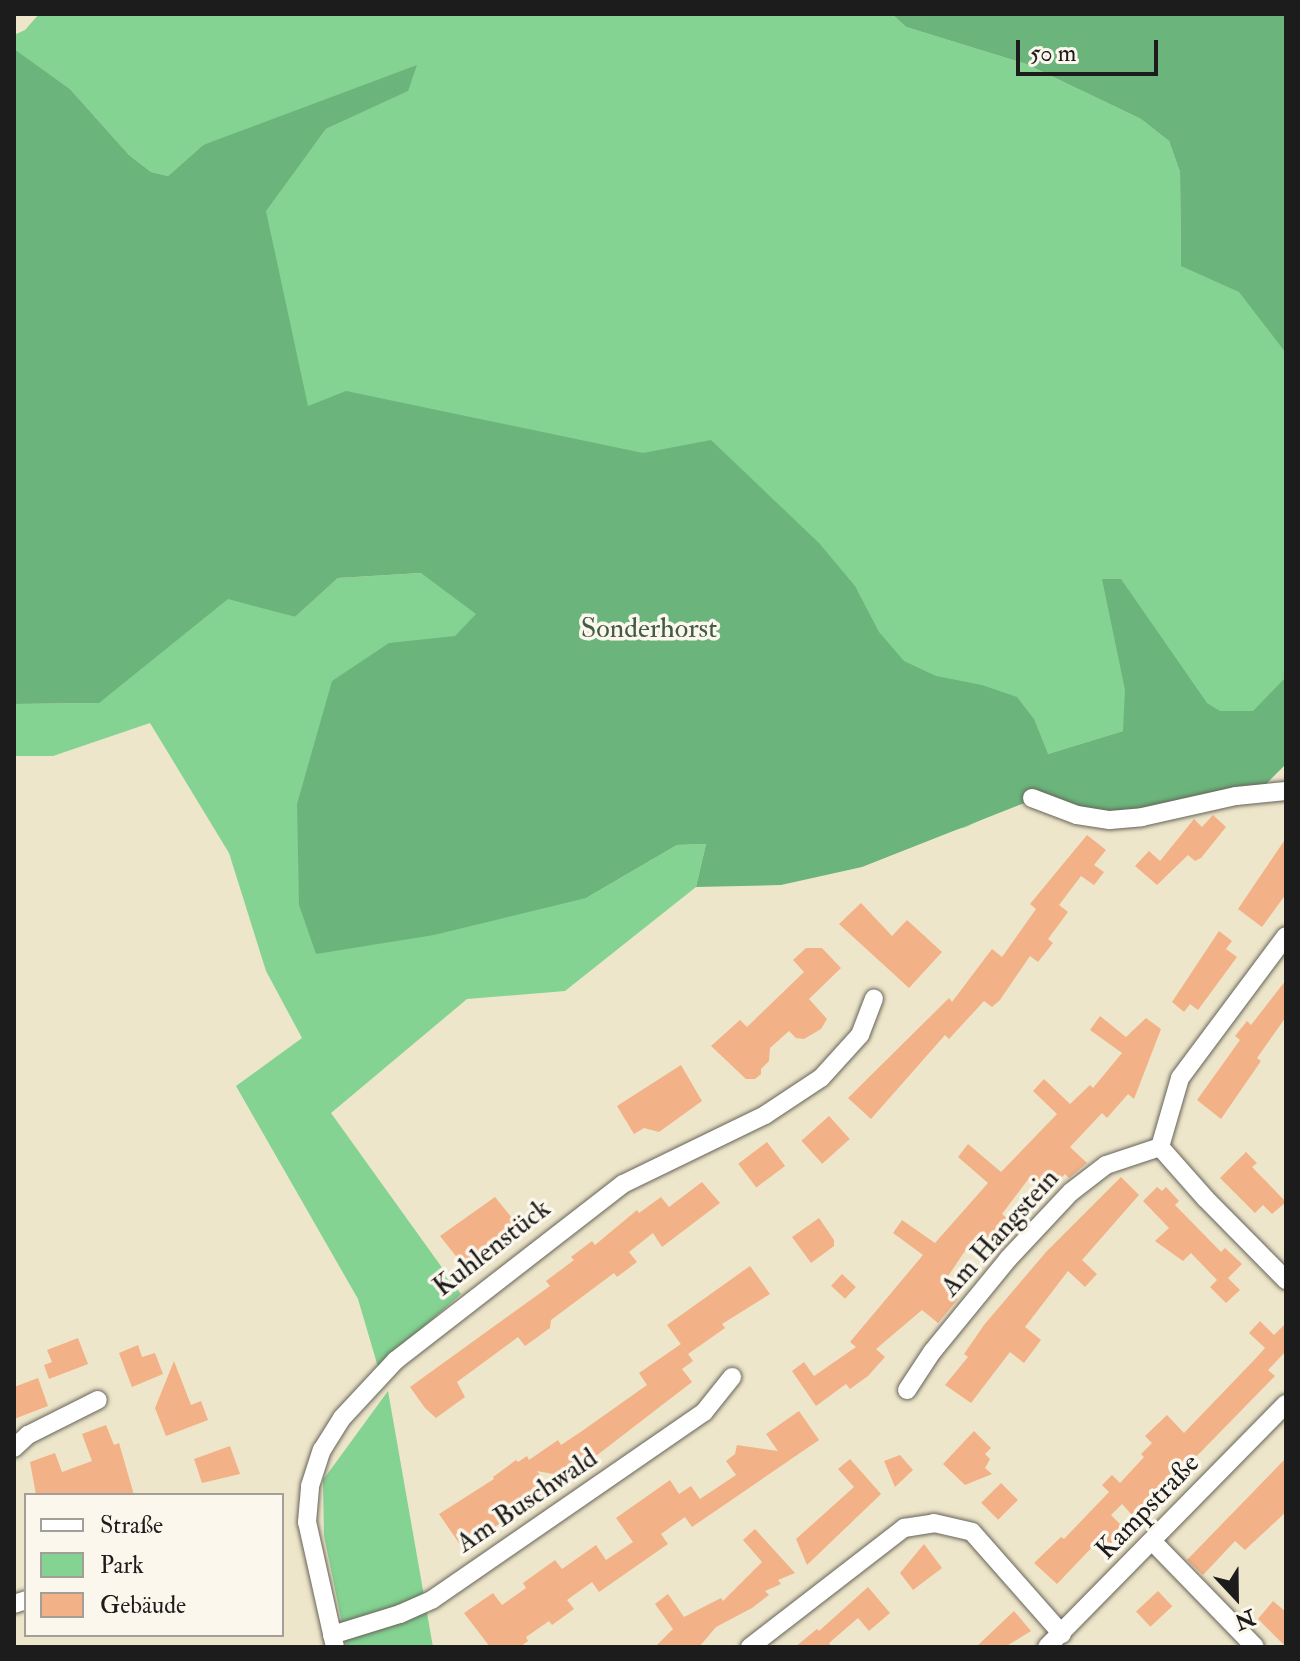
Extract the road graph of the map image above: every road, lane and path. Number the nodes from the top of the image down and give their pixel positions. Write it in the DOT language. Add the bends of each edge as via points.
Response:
graph roads {
  1 [pos="1286,791"];
  2 [pos="1032,798"];
  3 [pos="1286,936"];
  4 [pos="874,999"];
  5 [pos="1160,1147"];
  6 [pos="1286,1280"];
  7 [pos="732,1377"];
  8 [pos="907,1390"];
  9 [pos="98,1400"];
  10 [pos="1286,1404"];
  11 [pos="14,1448"];
  12 [pos="1153,1542"];
  13 [pos="1062,1634"];
  14 [pos="333,1641"];
  15 [pos="750,1647"];
  16 [pos="1047,1647"];
  17 [pos="1255,1647"];
  1 -- 2 [label="street" via="1110,820 1077,815"];
  3 -- 5 [label="street" via="1180,1078"];
  4 -- 14 [label="street, Kuhlenstück" via="860,1035 821,1078 765,1115 623,1184 396,1360 342,1418 322,1450 310,1486 307,1522"];
  5 -- 6 [label="street"];
  5 -- 8 [label="street, Am Hangstein" via="1106,1165 1071,1192 1008,1259"];
  7 -- 14 [label="street, Am Buschwald" via="704,1412 433,1599"];
  9 -- 11 [label="street" via="28,1435"];
  10 -- 12 [label="street, Kampstraße"];
  12 -- 13 [label="street, Kampstraße"];
  12 -- 17 [label="street"];
  13 -- 15 [label="street" via="972,1532 934,1523 904,1528"];
  13 -- 16 [label="street, Kampstraße"];
}
